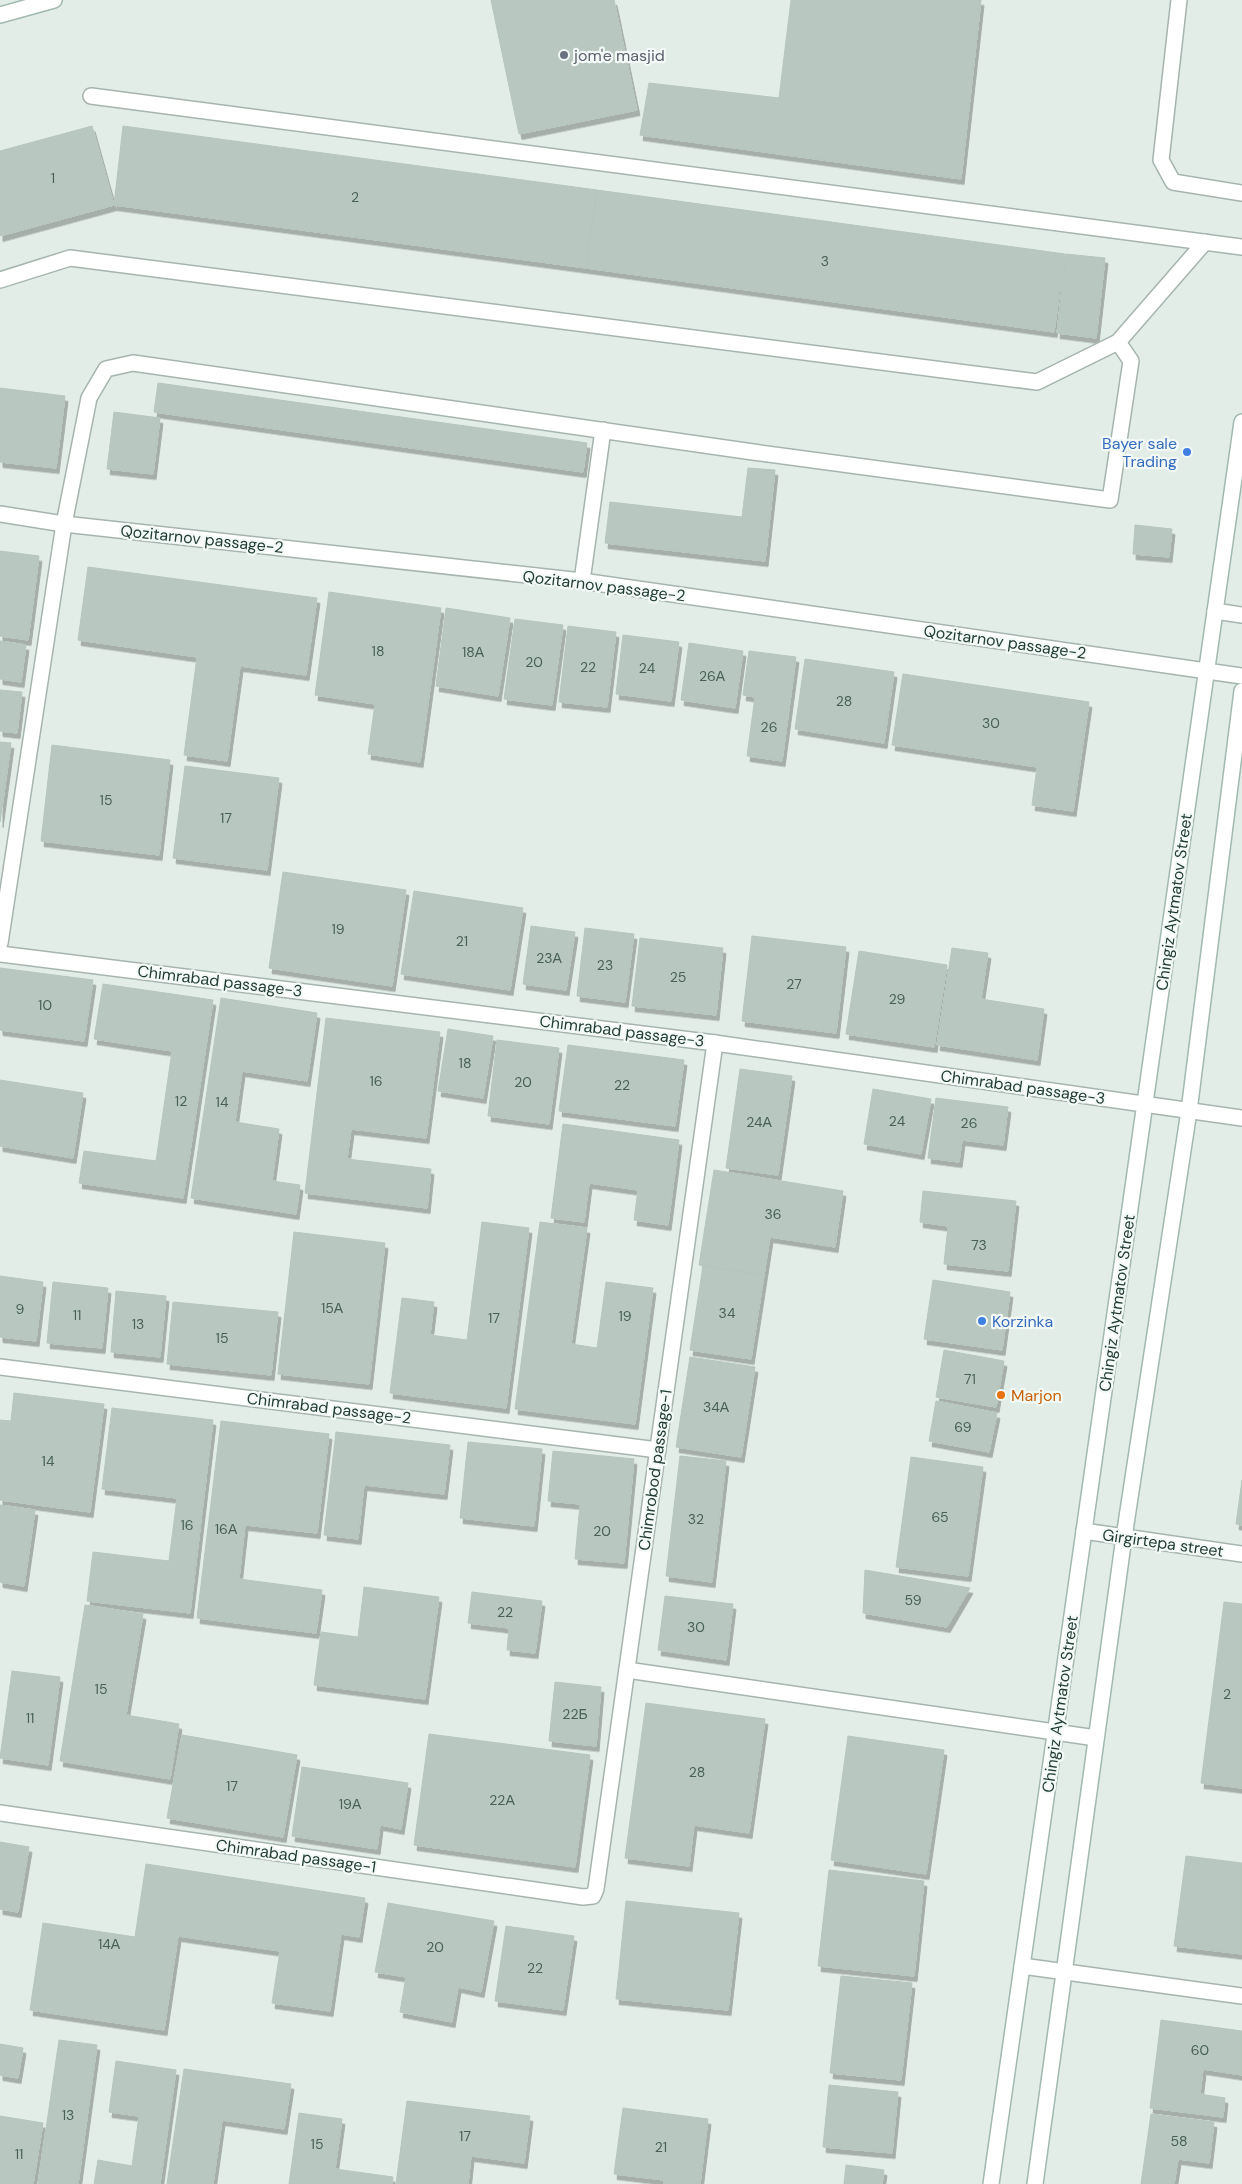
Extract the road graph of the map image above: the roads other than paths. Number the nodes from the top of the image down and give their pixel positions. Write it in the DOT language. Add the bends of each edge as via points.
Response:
graph roads {
  1 [pos="54,0"];
  2 [pos="1179,0"];
  3 [pos="0,15"];
  4 [pos="91,96"];
  5 [pos="1242,192"];
  6 [pos="1206,242"];
  7 [pos="1242,247"];
  8 [pos="0,280"];
  9 [pos="1118,342"];
  10 [pos="1242,422"];
  11 [pos="603,430"];
  12 [pos="0,514"];
  13 [pos="64,524"];
  14 [pos="582,581"];
  15 [pos="1215,611"];
  16 [pos="1242,615"];
  17 [pos="1206,671"];
  18 [pos="1242,676"];
  19 [pos="1242,691"];
  20 [pos="0,943"];
  21 [pos="0,954"];
  22 [pos="714,1042"];
  23 [pos="1145,1105"];
  24 [pos="1189,1111"];
  25 [pos="1242,1118"];
  26 [pos="0,1367"];
  27 [pos="658,1450"];
  28 [pos="1084,1532"];
  29 [pos="1124,1537"];
  30 [pos="1242,1554"];
  31 [pos="627,1670"];
  32 [pos="1056,1732"];
  33 [pos="1096,1738"];
  34 [pos="0,1813"];
  35 [pos="1022,1966"];
  36 [pos="1064,1972"];
  37 [pos="1242,1996"];
  38 [pos="992,2184"];
  39 [pos="1035,2184"];
  1 -- 3 [label="street"];
  2 -- 5 [label="street" via="1161,160 1173,182"];
  4 -- 6 [label="street"];
  6 -- 7 [label="street"];
  6 -- 9 [label="street"];
  8 -- 9 [label="street" via="70,258 1037,382"];
  9 -- 11 [label="street" via="1131,361 1110,500"];
  10 -- 15 [label="street, Chingiz Aytmatov Street"];
  11 -- 13 [label="street" via="133,363 106,369 89,398"];
  11 -- 14 [label="street"];
  12 -- 13 [label="street, Qozitarnov passage-2"];
  13 -- 14 [label="street, Qozitarnov passage-2"];
  13 -- 20 [label="street"];
  14 -- 17 [label="street, Qozitarnov passage-2"];
  15 -- 16 [label="street"];
  15 -- 17 [label="street, Chingiz Aytmatov Street"];
  17 -- 18 [label="street, Qozitarnov passage-2"];
  17 -- 23 [label="street, Chingiz Aytmatov Street"];
  19 -- 24 [label="street"];
  21 -- 22 [label="street, Chimrаbаd passage-3"];
  22 -- 23 [label="street, Chimrаbаd passage-3"];
  22 -- 27 [label="street, Chimrobod passage-1"];
  23 -- 24 [label="street, Chimrаbаd passage-3"];
  23 -- 28 [label="street, Chingiz Aytmatov Street"];
  24 -- 25 [label="street, Chimrаbаd passage-3"];
  24 -- 29 [label="street"];
  26 -- 27 [label="street, Chimrabad passage-2"];
  27 -- 31 [label="street, Chimrobod passage-1"];
  28 -- 29 [label="street, Girgirtepa street"];
  28 -- 32 [label="street, Chingiz Aytmatov Street"];
  29 -- 30 [label="street, Girgirtepa street"];
  29 -- 33 [label="street"];
  31 -- 32 [label="street"];
  31 -- 34 [label="street, Chimrobod passage-1" via="596,1889 592,1896 583,1898"];
  32 -- 33 [label="street"];
  32 -- 35 [label="street, Chingiz Aytmatov Street"];
  33 -- 36 [label="street"];
  35 -- 36 [label="street"];
  35 -- 38 [label="street, Chingiz Aytmatov Street"];
  36 -- 37 [label="street"];
  36 -- 39 [label="street"];
}
